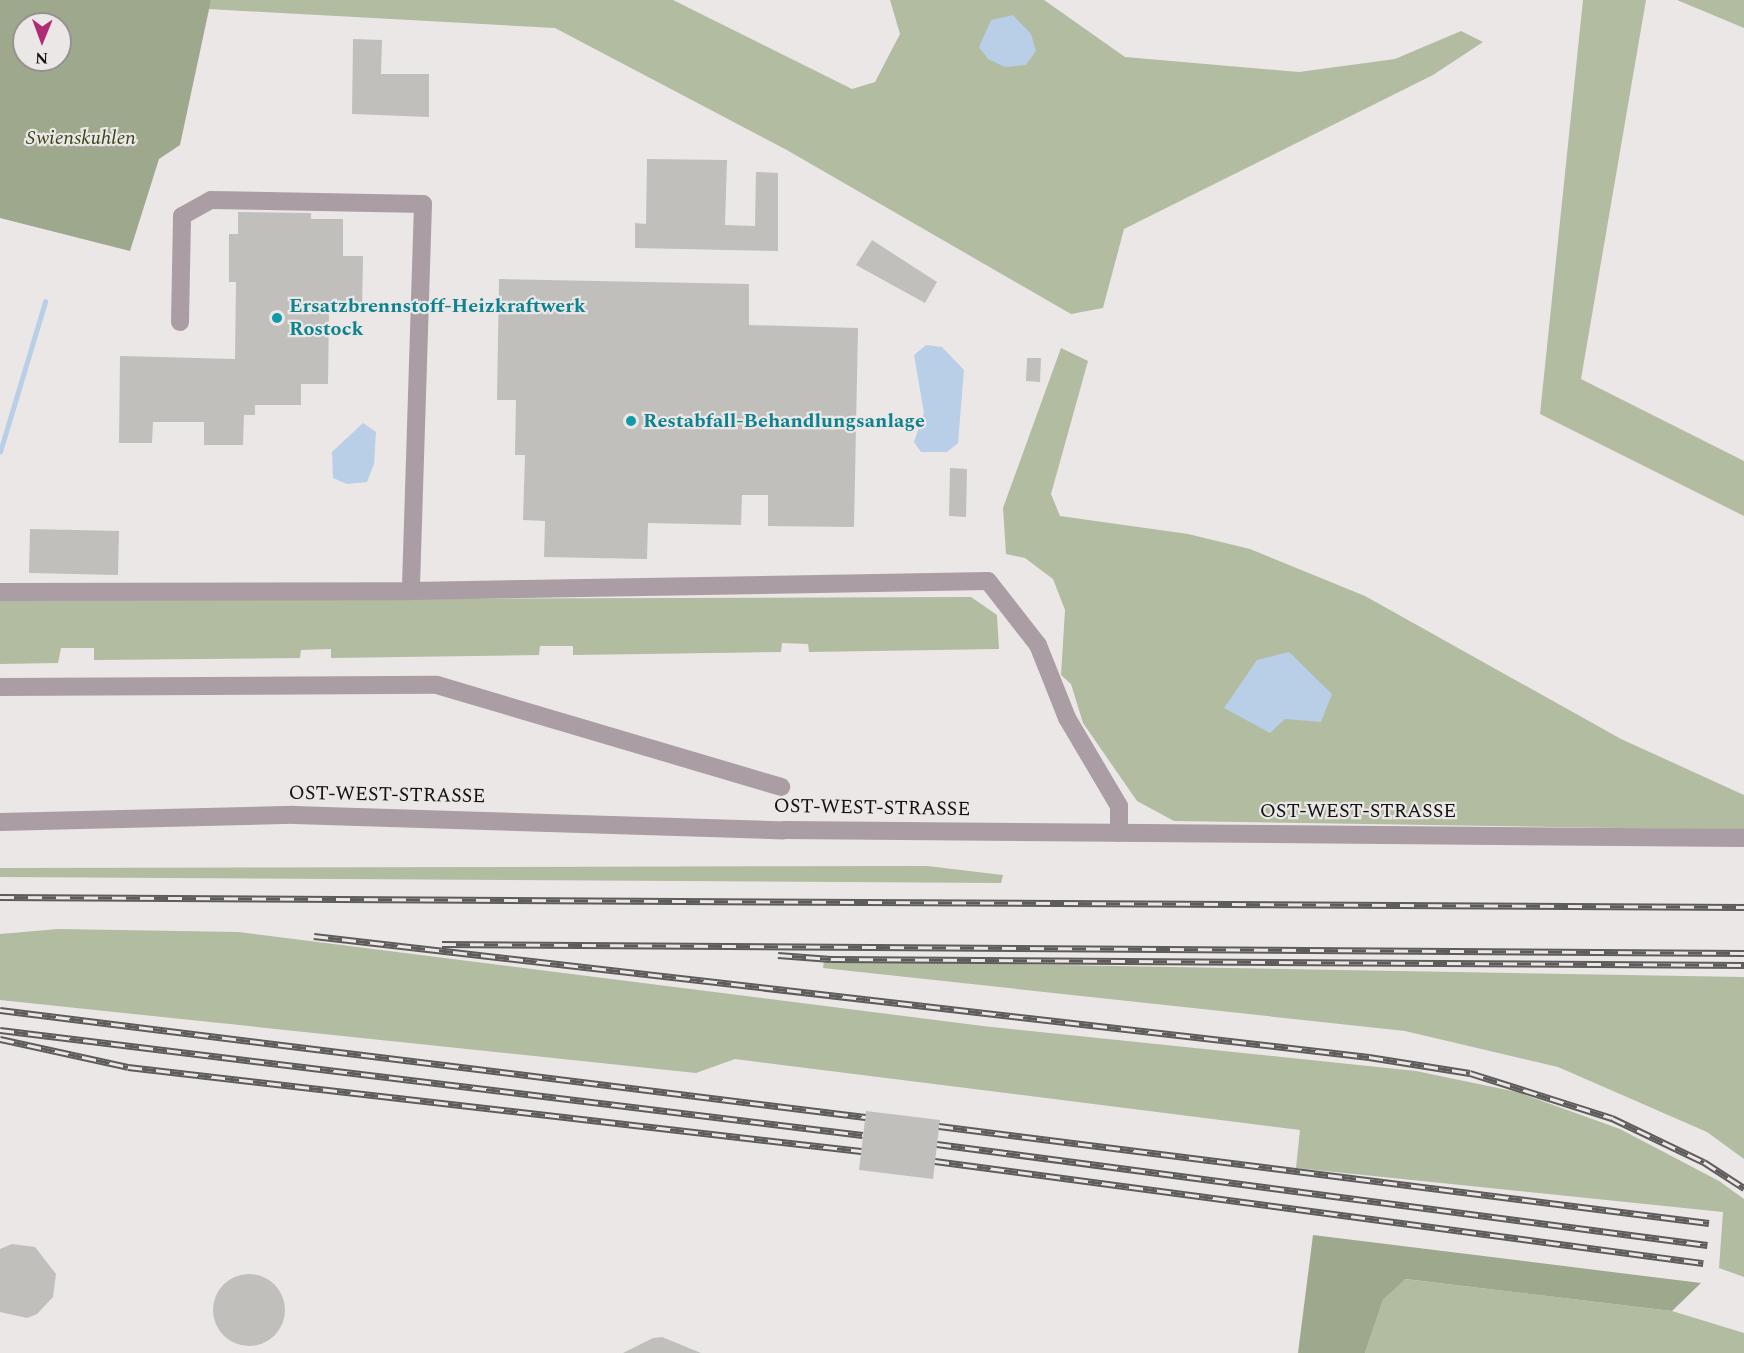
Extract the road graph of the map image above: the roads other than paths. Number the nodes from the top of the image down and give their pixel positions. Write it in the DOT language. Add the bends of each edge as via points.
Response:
graph roads {
  1 [pos="180,322"];
  2 [pos="411,591"];
  3 [pos="0,592"];
  4 [pos="0,687"];
  5 [pos="781,787"];
  6 [pos="0,822"];
  7 [pos="1119,833"];
  8 [pos="1744,838"];
  1 -- 2 [label="street" via="182,216 211,200 423,204"];
  2 -- 3 [label="street"];
  2 -- 7 [label="street" via="988,581 1038,645 1067,718 1119,806"];
  4 -- 5 [label="street" via="437,685"];
  6 -- 7 [label="street, OST-WEST-STRASSE" via="294,815 762,829"];
  7 -- 8 [label="street, OST-WEST-STRASSE"];
}
